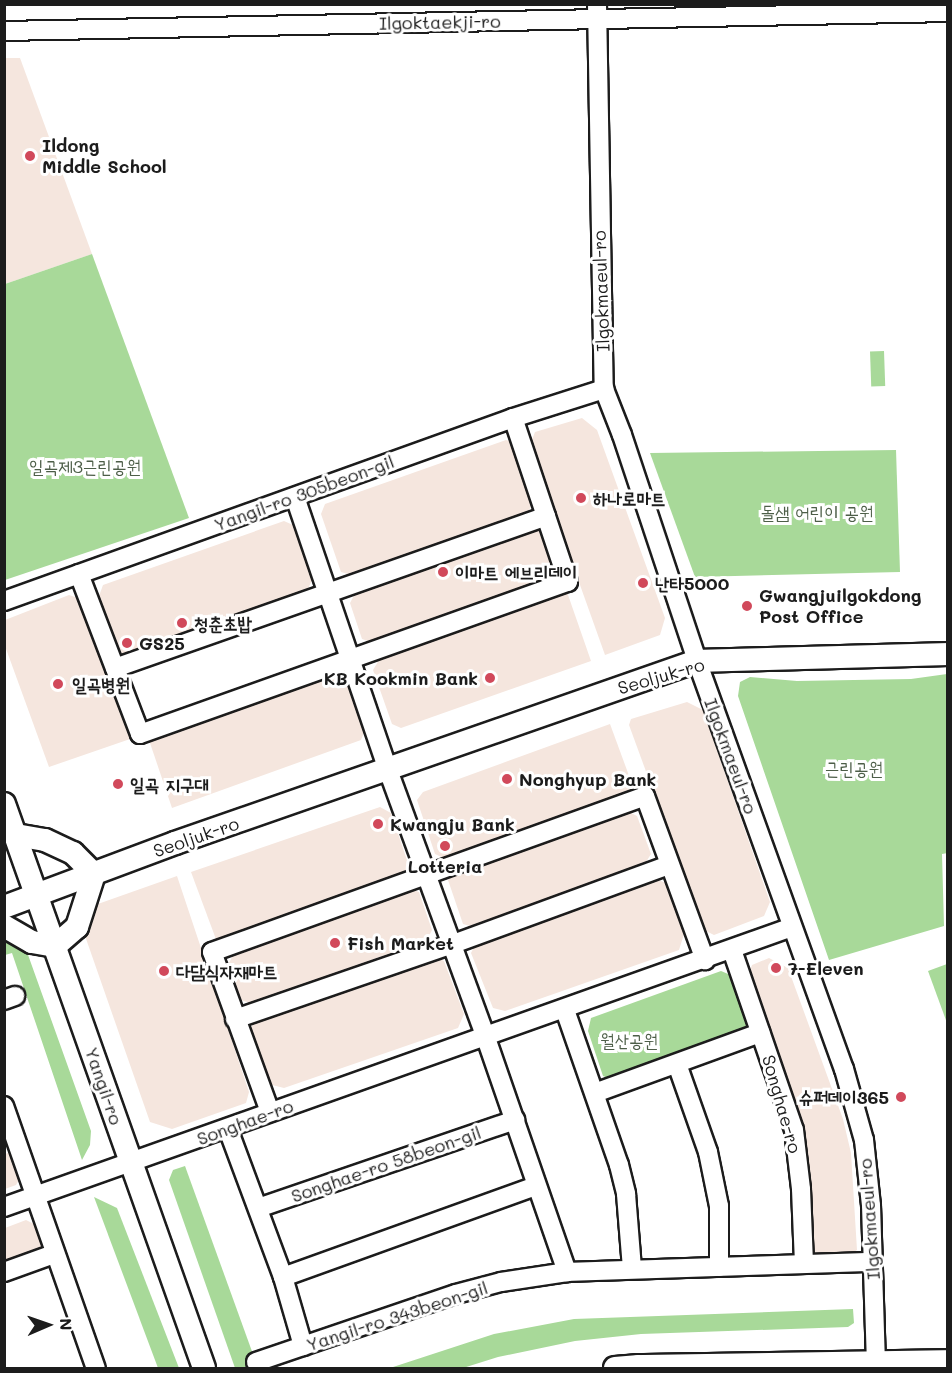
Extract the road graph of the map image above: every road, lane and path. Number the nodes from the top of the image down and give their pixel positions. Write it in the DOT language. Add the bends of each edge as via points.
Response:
graph roads {
  1 [pos="871,9"];
  2 [pos="597,12"];
  3 [pos="948,12"];
  4 [pos="4,31"];
  5 [pos="604,389"];
  6 [pos="513,417"];
  7 [pos="295,497"];
  8 [pos="546,516"];
  9 [pos="79,573"];
  10 [pos="327,592"];
  11 [pos="4,601"];
  12 [pos="948,654"];
  13 [pos="350,659"];
  14 [pos="697,662"];
  15 [pos="115,668"];
  16 [pos="388,770"];
  17 [pos="4,804"];
  18 [pos="10,844"];
  19 [pos="669,865"];
  20 [pos="94,874"];
  21 [pos="427,875"];
  22 [pos="38,895"];
  23 [pos="4,907"];
  24 [pos="4,926"];
  25 [pos="792,927"];
  26 [pos="453,944"];
  27 [pos="55,946"];
  28 [pos="732,950"];
  29 [pos="705,960"];
  30 [pos="565,1010"];
  31 [pos="235,1019"];
  32 [pos="760,1033"];
  33 [pos="486,1038"];
  34 [pos="677,1064"];
  35 [pos="595,1093"];
  36 [pos="4,1106"];
  37 [pos="270,1112"];
  38 [pos="515,1120"];
  39 [pos="228,1129"];
  40 [pos="11,1145"];
  41 [pos="130,1163"];
  42 [pos="536,1186"];
  43 [pos="35,1197"];
  44 [pos="4,1207"];
  45 [pos="258,1208"];
  46 [pos="54,1254"];
  47 [pos="873,1262"];
  48 [pos="804,1263"];
  49 [pos="719,1267"];
  50 [pos="632,1269"];
  51 [pos="4,1272"];
  52 [pos="567,1272"];
  53 [pos="283,1277"];
  54 [pos="303,1346"];
  55 [pos="948,1361"];
  56 [pos="256,1362"];
  57 [pos="876,1362"];
  58 [pos="96,1368"];
  59 [pos="204,1368"];
  60 [pos="615,1368"];
  61 [pos="639,1368"];
  1 -- 2 [label="street, Ilgoktaekji-ro"];
  1 -- 3 [label="street, Ilgoktaekji-ro"];
  2 -- 4 [label="street, Ilgoktaekji-ro"];
  2 -- 5 [label="street, Ilgokmaeul-ro"];
  5 -- 6 [label="street, Yangil-ro 305beon-gil"];
  5 -- 14 [label="street, Ilgokmaeul-ro"];
  6 -- 7 [label="street, Yangil-ro 305beon-gil"];
  6 -- 8 [label="street"];
  7 -- 9 [label="street, Yangil-ro 305beon-gil"];
  7 -- 10 [label="street"];
  8 -- 10 [label="street"];
  8 -- 13 [label="street" via="568,582"];
  9 -- 11 [label="street, Yangil-ro 305beon-gil"];
  9 -- 15 [label="street"];
  10 -- 13 [label="street"];
  10 -- 15 [label="street"];
  12 -- 14 [label="main road, Seoljuk-ro"];
  13 -- 15 [label="street" via="140,734"];
  13 -- 16 [label="street"];
  14 -- 16 [label="main road, Seoljuk-ro"];
  14 -- 25 [label="street, Ilgokmaeul-ro"];
  16 -- 20 [label="main road, Seoljuk-ro"];
  16 -- 21 [label="street"];
  17 -- 18 [label="main road, Yangil-ro"];
  18 -- 20 [label="main road" via="45,840 73,853"];
  18 -- 22 [label="main road, Yangil-ro"];
  19 -- 21 [label="street" via="645,796"];
  19 -- 26 [label="street"];
  19 -- 29 [label="street"];
  20 -- 22 [label="main road, Seoljuk-ro"];
  20 -- 27 [label="main road" via="76,927"];
  21 -- 26 [label="street"];
  21 -- 31 [label="street" via="212,952"];
  22 -- 23 [label="main road, Seoljuk-ro"];
  22 -- 27 [label="main road, Yangil-ro"];
  24 -- 27 [label="main road" via="32,942"];
  25 -- 28 [label="street, Songhae-ro"];
  25 -- 47 [label="street, Ilgokmaeul-ro" via="844,1069 864,1140"];
  26 -- 31 [label="street"];
  26 -- 33 [label="street"];
  27 -- 41 [label="main road, Yangil-ro"];
  28 -- 29 [label="street, Songhae-ro"];
  28 -- 32 [label="street, Songhae-ro"];
  29 -- 30 [label="street, Songhae-ro"];
  30 -- 33 [label="street, Songhae-ro"];
  30 -- 35 [label="street"];
  31 -- 37 [label="street"];
  32 -- 34 [label="street"];
  32 -- 48 [label="street, Songhae-ro" via="794,1130"];
  33 -- 37 [label="street, Songhae-ro"];
  33 -- 38 [label="street"];
  34 -- 35 [label="street"];
  34 -- 49 [label="street" via="708,1152 719,1206"];
  35 -- 50 [label="street" via="626,1194"];
  36 -- 40 [label="street"];
  37 -- 39 [label="street, Songhae-ro"];
  38 -- 42 [label="street"];
  38 -- 45 [label="street, Songhae-ro 58beon-gil"];
  39 -- 41 [label="street, Songhae-ro"];
  39 -- 45 [label="street"];
  40 -- 43 [label="street"];
  41 -- 43 [label="street, Songhae-ro"];
  41 -- 59 [label="main road, Yangil-ro"];
  42 -- 52 [label="street"];
  42 -- 53 [label="street"];
  43 -- 44 [label="street, Songhae-ro"];
  43 -- 46 [label="street"];
  45 -- 53 [label="street"];
  46 -- 51 [label="street"];
  46 -- 58 [label="street"];
  47 -- 48 [label="street, Yangil-ro 343beon-gil"];
  47 -- 57 [label="street, Ilgokmaeul-ro"];
  48 -- 49 [label="street, Yangil-ro 343beon-gil"];
  49 -- 50 [label="street, Yangil-ro 343beon-gil"];
  50 -- 52 [label="street, Yangil-ro 343beon-gil"];
  52 -- 54 [label="street, Yangil-ro 343beon-gil" via="456,1293"];
  53 -- 54 [label="street"];
  54 -- 56 [label="street, Yangil-ro 343beon-gil"];
  55 -- 57 [label="main road"];
  57 -- 61 [label="main road"];
  60 -- 61 [label="main road"];
}
